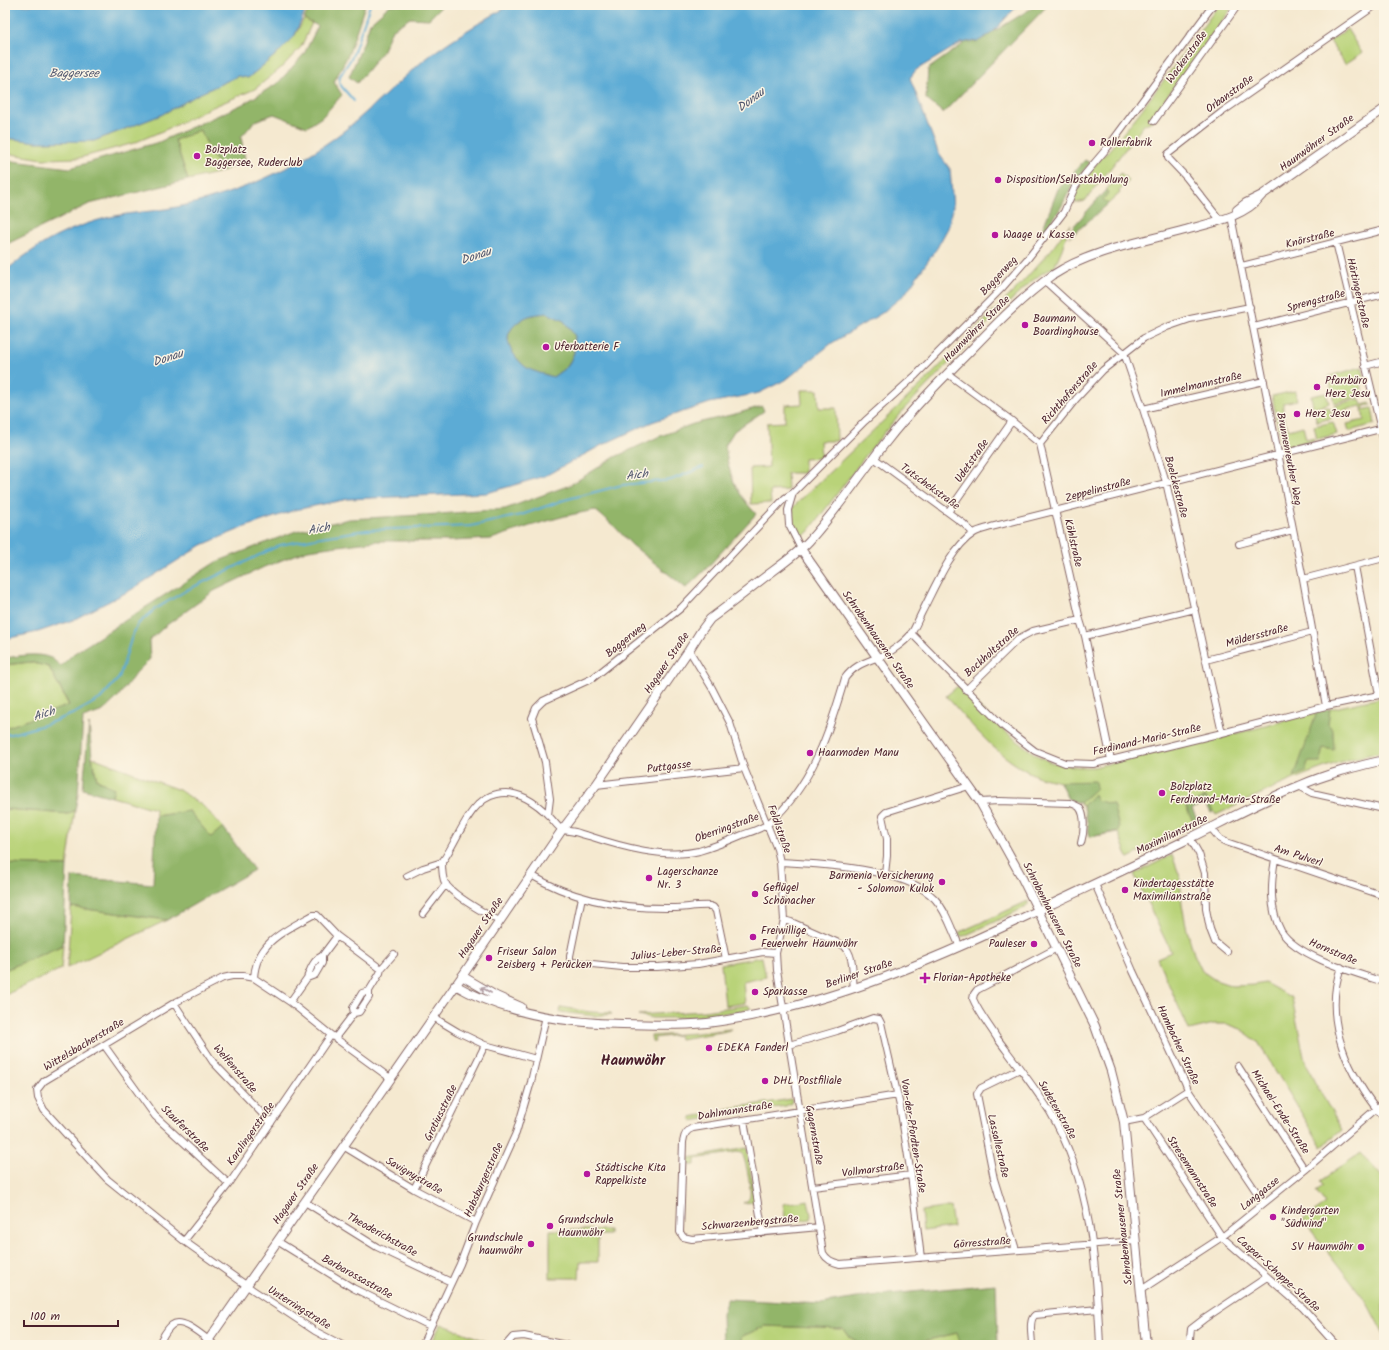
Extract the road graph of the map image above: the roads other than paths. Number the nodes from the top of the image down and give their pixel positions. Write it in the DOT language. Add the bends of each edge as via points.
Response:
graph roads {
  1 [pos="1213,5"];
  2 [pos="1238,5"];
  3 [pos="1376,5"];
  4 [pos="1384,109"];
  5 [pos="1154,121"];
  6 [pos="1231,216"];
  7 [pos="1220,220"];
  8 [pos="1384,230"];
  9 [pos="1336,242"];
  10 [pos="1242,266"];
  11 [pos="1045,281"];
  12 [pos="1384,294"];
  13 [pos="1350,302"];
  14 [pos="1250,307"];
  15 [pos="1254,327"];
  16 [pos="1124,353"];
  17 [pos="1384,361"];
  18 [pos="1365,366"];
  19 [pos="948,374"];
  20 [pos="1264,381"];
  21 [pos="1143,408"];
  22 [pos="1012,421"];
  23 [pos="1382,428"];
  24 [pos="1384,442"];
  25 [pos="1040,444"];
  26 [pos="1278,455"];
  27 [pos="874,458"];
  28 [pos="1166,482"];
  29 [pos="793,493"];
  30 [pos="948,512"];
  31 [pos="1055,512"];
  32 [pos="1293,530"];
  33 [pos="973,534"];
  34 [pos="1239,544"];
  35 [pos="801,549"];
  36 [pos="1384,558"];
  37 [pos="1354,566"];
  38 [pos="1303,579"];
  39 [pos="1195,609"];
  40 [pos="1080,620"];
  41 [pos="1312,632"];
  42 [pos="911,633"];
  43 [pos="1085,636"];
  44 [pos="690,650"];
  45 [pos="877,657"];
  46 [pos="1206,660"];
  47 [pos="966,690"];
  48 [pos="1382,694"];
  49 [pos="1326,706"];
  50 [pos="1222,733"];
  51 [pos="1111,760"];
  52 [pos="1384,760"];
  53 [pos="744,768"];
  54 [pos="596,785"];
  55 [pos="969,786"];
  56 [pos="1298,786"];
  57 [pos="980,802"];
  58 [pos="1384,809"];
  59 [pos="548,815"];
  60 [pos="767,824"];
  61 [pos="1212,828"];
  62 [pos="562,830"];
  63 [pos="1190,838"];
  64 [pos="1082,843"];
  65 [pos="1275,859"];
  66 [pos="442,862"];
  67 [pos="780,862"];
  68 [pos="885,874"];
  69 [pos="531,875"];
  70 [pos="406,876"];
  71 [pos="446,884"];
  72 [pos="1095,884"];
  73 [pos="1384,896"];
  74 [pos="582,897"];
  75 [pos="1039,911"];
  76 [pos="423,914"];
  77 [pos="784,920"];
  78 [pos="498,921"];
  79 [pos="337,936"];
  80 [pos="960,947"];
  81 [pos="1057,948"];
  82 [pos="1227,952"];
  83 [pos="776,953"];
  84 [pos="394,954"];
  85 [pos="726,959"];
  86 [pos="1341,967"];
  87 [pos="381,969"];
  88 [pos="462,976"];
  89 [pos="254,978"];
  90 [pos="1384,982"];
  91 [pos="455,985"];
  92 [pos="854,989"];
  93 [pos="290,1002"];
  94 [pos="174,1003"];
  95 [pos="784,1010"];
  96 [pos="533,1013"];
  97 [pos="546,1016"];
  98 [pos="433,1017"];
  99 [pos="333,1037"];
  100 [pos="104,1045"];
  101 [pos="789,1045"];
  102 [pos="485,1046"];
  103 [pos="536,1059"];
  104 [pos="1238,1066"];
  105 [pos="1020,1069"];
  106 [pos="390,1078"];
  107 [pos="1188,1090"];
  108 [pos="898,1094"];
  109 [pos="1384,1102"];
  110 [pos="1376,1109"];
  111 [pos="800,1111"];
  112 [pos="1144,1118"];
  113 [pos="1384,1118"];
  114 [pos="744,1120"];
  115 [pos="1124,1122"];
  116 [pos="271,1124"];
  117 [pos="344,1146"];
  118 [pos="1305,1170"];
  119 [pos="911,1175"];
  120 [pos="229,1184"];
  121 [pos="813,1187"];
  122 [pos="414,1189"];
  123 [pos="305,1202"];
  124 [pos="1264,1203"];
  125 [pos="476,1222"];
  126 [pos="820,1227"];
  127 [pos="763,1233"];
  128 [pos="683,1237"];
  129 [pos="1222,1237"];
  130 [pos="184,1241"];
  131 [pos="277,1241"];
  132 [pos="1136,1241"];
  133 [pos="1092,1244"];
  134 [pos="1016,1250"];
  135 [pos="921,1258"];
  136 [pos="830,1261"];
  137 [pos="1268,1278"];
  138 [pos="451,1282"];
  139 [pos="246,1286"];
  140 [pos="1141,1290"];
  141 [pos="1098,1309"];
  142 [pos="430,1326"];
  143 [pos="210,1343"];
  144 [pos="158,1345"];
  145 [pos="342,1345"];
  146 [pos="422,1345"];
  147 [pos="506,1345"];
  148 [pos="566,1345"];
  149 [pos="1032,1345"];
  150 [pos="1100,1345"];
  151 [pos="1146,1345"];
  152 [pos="1191,1345"];
  153 [pos="1336,1345"];
  1 -- 29 [label="street, Baggerweg" via="1108,147 1085,174 1064,212 1030,257 916,375"];
  2 -- 5 [label="street, Wackerstraße"];
  3 -- 7 [label="street, Orbanstraße" via="1222,112 1168,154 1168,158"];
  4 -- 6 [label="street, Haunwöhrer Straße" via="1262,195 1249,208"];
  6 -- 7 [label="street, Haunwöhrer Straße"];
  6 -- 10 [label="street, Brunnenreuther Weg"];
  7 -- 11 [label="street, Haunwöhrer Straße" via="1095,256 1068,266"];
  8 -- 9 [label="street, Knörstraße"];
  9 -- 10 [label="street, Knörstraße"];
  9 -- 13 [label="street, Härtingerstraße"];
  10 -- 14 [label="street, Brunnenreuther Weg"];
  11 -- 16 [label="street, Boelckestraße"];
  11 -- 19 [label="street, Haunwöhrer Straße" via="1020,302"];
  12 -- 13 [label="street, Sprengstraße"];
  13 -- 15 [label="street, Sprengstraße"];
  13 -- 18 [label="street, Härtingerstraße"];
  14 -- 15 [label="street, Brunnenreuther Weg"];
  14 -- 16 [label="street, Richthofenstraße" via="1167,327 1144,338"];
  15 -- 20 [label="street, Brunnenreuther Weg"];
  16 -- 21 [label="street, Boelckestraße"];
  16 -- 25 [label="street, Richthofenstraße" via="1103,370 1076,399"];
  17 -- 18 [label="street"];
  18 -- 23 [label="street, Härtingerstraße"];
  19 -- 22 [label="street"];
  19 -- 27 [label="street, Haunwöhrer Straße" via="909,414"];
  20 -- 21 [label="street, Immelmannstraße"];
  20 -- 26 [label="street, Brunnenreuther Weg"];
  21 -- 28 [label="street, Boelckestraße"];
  22 -- 25 [label="street"];
  22 -- 30 [label="street, Udetstraße"];
  23 -- 24 [label="street, Härtingerstraße"];
  23 -- 26 [label="street, Zeppelinstraße"];
  25 -- 31 [label="street, Köhlstraße"];
  26 -- 28 [label="street, Zeppelinstraße"];
  26 -- 32 [label="street, Brunnenreuther Weg"];
  27 -- 30 [label="street, Tutschekstraße"];
  27 -- 35 [label="street, Haunwöhrer Straße"];
  28 -- 31 [label="street, Zeppelinstraße"];
  28 -- 39 [label="street, Boelckestraße"];
  29 -- 35 [label="street" via="788,510 789,525"];
  29 -- 59 [label="street, Baggerweg" via="785,498 681,608 593,678 543,701 536,708 532,718 545,762 550,799"];
  30 -- 33 [label="street, Tutschekstraße"];
  31 -- 33 [label="street, Zeppelinstraße" via="991,527"];
  31 -- 40 [label="street, Köhlstraße"];
  32 -- 34 [label="street"];
  32 -- 38 [label="street, Brunnenreuther Weg"];
  33 -- 42 [label="street, Zeppelinstraße" via="954,554"];
  35 -- 44 [label="street, Hagauer Straße" via="710,619"];
  35 -- 45 [label="street, Schrobenhausener Straße"];
  36 -- 37 [label="street"];
  37 -- 38 [label="street"];
  37 -- 48 [label="street"];
  38 -- 41 [label="street, Brunnenreuther Weg"];
  39 -- 43 [label="street"];
  39 -- 46 [label="street, Boelckestraße"];
  40 -- 43 [label="street, Köhlstraße"];
  40 -- 47 [label="street, Bockholtstraße" via="1033,631 1018,640"];
  41 -- 46 [label="street, Möldersstraße"];
  41 -- 49 [label="street, Brunnenreuther Weg"];
  42 -- 45 [label="street, Zeppelinstraße" via="904,642"];
  42 -- 47 [label="street, Ferdinand-Maria-Straße"];
  43 -- 51 [label="street, Köhlstraße"];
  44 -- 53 [label="street, Feldlstraße" via="730,723"];
  44 -- 54 [label="street, Hagauer Straße"];
  45 -- 55 [label="street, Schrobenhausener Straße"];
  45 -- 60 [label="street, Oberringstraße" via="856,666 845,678 825,739 809,776"];
  46 -- 50 [label="street, Boelckestraße"];
  47 -- 51 [label="street, Ferdinand-Maria-Straße" via="1004,728 1035,751 1065,762 1094,764"];
  48 -- 49 [label="street, Ferdinand-Maria-Straße"];
  49 -- 50 [label="street, Ferdinand-Maria-Straße"];
  50 -- 51 [label="street, Ferdinand-Maria-Straße"];
  52 -- 56 [label="street, Maximilianstraße" via="1356,766"];
  53 -- 54 [label="street, Puttgasse"];
  53 -- 60 [label="street, Feldlstraße"];
  54 -- 62 [label="street, Hagauer Straße"];
  55 -- 57 [label="street, Schrobenhausener Straße"];
  55 -- 68 [label="street" via="886,812 882,816 888,839"];
  56 -- 58 [label="street" via="1312,793"];
  56 -- 61 [label="street, Maximilianstraße"];
  57 -- 64 [label="street" via="1076,805 1081,810 1084,827"];
  57 -- 75 [label="street, Schrobenhausener Straße"];
  59 -- 62 [label="street"];
  59 -- 66 [label="street" via="521,796 497,793 488,796 480,801 469,816"];
  60 -- 62 [label="street, Oberringstraße" via="724,843 698,851 672,854 629,848"];
  60 -- 67 [label="street, Feldlstraße"];
  61 -- 63 [label="street, Maximilianstraße"];
  61 -- 65 [label="street, Am Pulverl" via="1220,839 1226,842"];
  62 -- 69 [label="street, Hagauer Straße"];
  63 -- 72 [label="street, Maximilianstraße"];
  63 -- 82 [label="street" via="1205,873 1206,909 1210,928 1215,942"];
  65 -- 73 [label="street, Am Pulverl"];
  65 -- 86 [label="street, Hornstraße" via="1272,895 1276,920 1282,932 1306,953"];
  66 -- 70 [label="street"];
  66 -- 71 [label="street" via="442,876"];
  67 -- 68 [label="street, Feldlstraße" via="846,867"];
  67 -- 77 [label="street, Gagernstraße"];
  68 -- 80 [label="street, Feldlstraße" via="914,884 934,897 947,917"];
  69 -- 74 [label="street"];
  69 -- 78 [label="street, Hagauer Straße"];
  71 -- 76 [label="street"];
  71 -- 78 [label="street" via="459,897"];
  72 -- 75 [label="street, Maximilianstraße"];
  72 -- 107 [label="street, Hambacher Straße"];
  74 -- 85 [label="street" via="638,908 710,906 716,911"];
  74 -- 85 [label="street, Julius-Leber-Straße" via="570,956 572,962 622,968 692,964"];
  75 -- 80 [label="street, Berliner Straße"];
  75 -- 81 [label="street, Schrobenhausener Straße"];
  77 -- 83 [label="street, Gagernstraße"];
  77 -- 92 [label="street" via="849,950"];
  78 -- 88 [label="street, Hagauer Straße"];
  79 -- 87 [label="street"];
  79 -- 89 [label="street" via="317,915 313,915 274,939 260,955 255,966"];
  79 -- 93 [label="street" via="322,956 322,963 315,975 307,978"];
  80 -- 92 [label="street, Berliner Straße"];
  81 -- 105 [label="street, Sudetenstraße" via="977,990 974,994 976,1004"];
  81 -- 115 [label="street, Schrobenhausener Straße" via="1104,1048"];
  83 -- 85 [label="street, Julius-Leber-Straße" via="763,952"];
  83 -- 95 [label="street, Gagernstraße"];
  84 -- 87 [label="street"];
  86 -- 90 [label="street, Hornstraße"];
  86 -- 110 [label="street" via="1337,978 1335,1005 1338,1034 1349,1067"];
  87 -- 99 [label="street, Karolingerstraße" via="369,991 369,997 359,1012 354,1013"];
  88 -- 91 [label="street, Hagauer Straße"];
  96 -- 88 [label="street, Berliner Straße, one-way" via="496,996"];
  89 -- 93 [label="street, Wittelsbacherstraße"];
  89 -- 94 [label="street, Wittelsbacherstraße" via="223,978"];
  91 -- 96 [label="street, Berliner Straße" via="488,1001"];
  91 -- 98 [label="street, Hagauer Straße"];
  92 -- 95 [label="street, Berliner Straße"];
  93 -- 99 [label="street, Wittelsbacherstraße"];
  94 -- 100 [label="street, Wittelsbacherstraße"];
  94 -- 116 [label="street, Welfenstraße" via="213,1062"];
  95 -- 97 [label="street, Berliner Straße" via="706,1023 676,1025 594,1024"];
  95 -- 101 [label="street, Gagernstraße"];
  96 -- 97 [label="street, Berliner Straße"];
  97 -- 103 [label="street, Habsburgerstraße"];
  98 -- 102 [label="street"];
  98 -- 106 [label="street, Hagauer Straße"];
  99 -- 106 [label="street, Wittelsbacherstraße"];
  99 -- 116 [label="street, Karolingerstraße"];
  100 -- 120 [label="street, Stauferstraße" via="155,1116"];
  100 -- 130 [label="street, Wittelsbacherstraße" via="44,1081 37,1090 38,1098 44,1110 107,1179"];
  101 -- 108 [label="street, Von-der-Pfordten-Straße" via="873,1018 879,1019"];
  101 -- 111 [label="street, Gagernstraße"];
  102 -- 103 [label="street"];
  102 -- 122 [label="street, Grotiusstraße"];
  103 -- 125 [label="street, Habsburgerstraße" via="516,1133"];
  104 -- 118 [label="street, Michael-Ende-Straße"];
  105 -- 133 [label="street, Sudetenstraße" via="1050,1113 1074,1162"];
  105 -- 134 [label="street, Lassallestraße" via="981,1088 977,1094 994,1179"];
  106 -- 117 [label="street, Hagauer Straße"];
  107 -- 112 [label="street"];
  107 -- 124 [label="street, Hambacher Straße"];
  108 -- 111 [label="street, Dahlmannstraße"];
  108 -- 119 [label="street, Von-der-Pfordten-Straße"];
  109 -- 110 [label="street, Langgasse"];
  110 -- 113 [label="street"];
  110 -- 118 [label="street, Langgasse"];
  111 -- 114 [label="street, Dahlmannstraße"];
  111 -- 121 [label="street, Gagernstraße"];
  112 -- 115 [label="street"];
  112 -- 129 [label="street, Stresemannstraße"];
  114 -- 127 [label="street"];
  114 -- 128 [label="street, Dahlmannstraße" via="693,1128 685,1134 680,1232"];
  115 -- 132 [label="street, Schrobenhausener Straße"];
  116 -- 120 [label="street, Karolingerstraße"];
  117 -- 122 [label="street, Savignystraße"];
  117 -- 123 [label="street, Hagauer Straße"];
  118 -- 124 [label="street, Langgasse"];
  119 -- 121 [label="street, Vollmarstraße"];
  119 -- 135 [label="street, Von-der-Pfordten-Straße"];
  120 -- 130 [label="street, Karolingerstraße"];
  121 -- 126 [label="street, Gagernstraße"];
  122 -- 125 [label="street, Savignystraße"];
  123 -- 131 [label="street, Hagauer Straße"];
  123 -- 138 [label="street, Theoderichstraße" via="377,1247"];
  124 -- 129 [label="street, Langgasse"];
  125 -- 138 [label="street, Habsburgerstraße"];
  126 -- 127 [label="street, Schwarzenbergstraße"];
  126 -- 136 [label="street, Gagernstraße" via="824,1252"];
  127 -- 128 [label="street, Schwarzenbergstraße" via="692,1239"];
  129 -- 137 [label="street, Caspar-Schoppe-Straße"];
  129 -- 140 [label="street, Langgasse"];
  130 -- 139 [label="street, Wittelsbacherstraße"];
  131 -- 139 [label="street, Hagauer Straße"];
  131 -- 142 [label="street, Barbarossastraße" via="353,1288"];
  132 -- 133 [label="street, Görresstraße"];
  132 -- 140 [label="street, Schrobenhausener Straße"];
  133 -- 134 [label="street, Görresstraße"];
  133 -- 141 [label="street, Sudetenstraße"];
  134 -- 135 [label="street, Görresstraße"];
  135 -- 136 [label="street, Görresstraße" via="840,1264"];
  137 -- 152 [label="street" via="1191,1329"];
  137 -- 153 [label="street, Caspar-Schoppe-Straße" via="1303,1308"];
  138 -- 142 [label="street, Habsburgerstraße"];
  139 -- 143 [label="street, Hagauer Straße"];
  139 -- 145 [label="street, Unterringstraße"];
  140 -- 151 [label="street, Schrobenhausener Straße"];
  141 -- 149 [label="street" via="1035,1315 1032,1318"];
  141 -- 150 [label="street, Sudetenstraße"];
  142 -- 146 [label="street, Habsburgerstraße"];
  143 -- 144 [label="street" via="186,1324 179,1322 170,1327"];
  147 -- 148 [label="street" via="513,1337 524,1336"];
}
